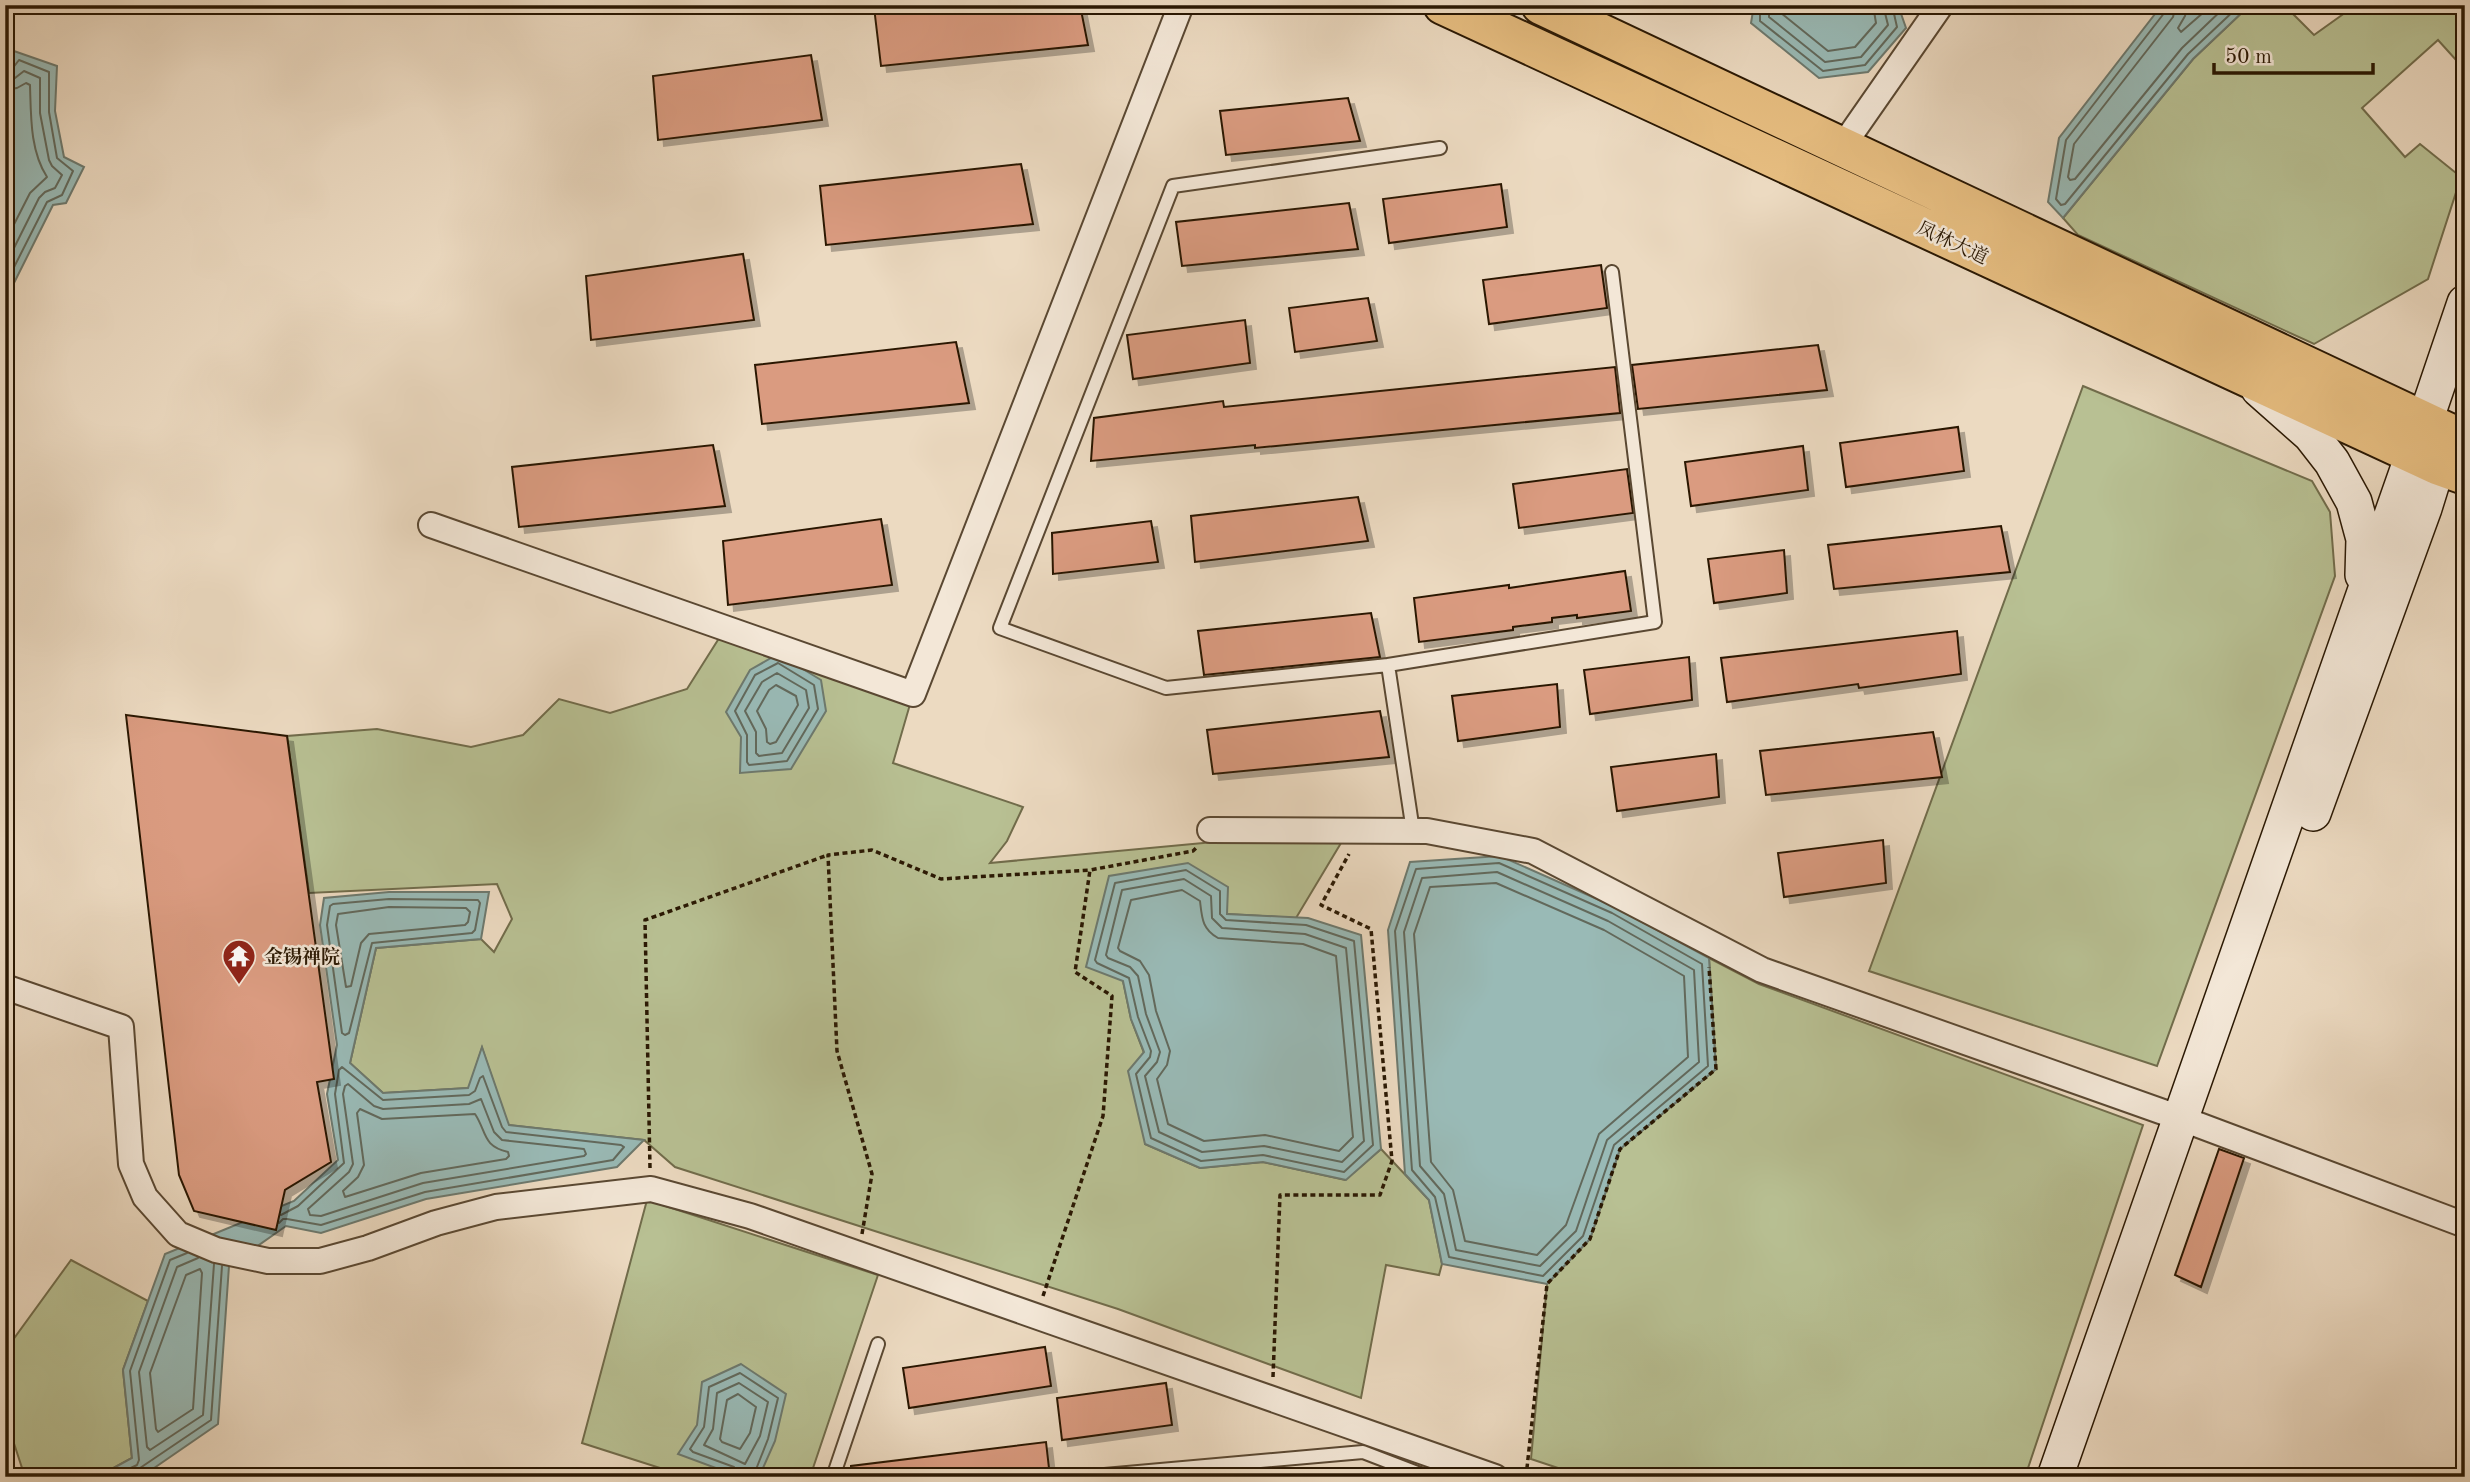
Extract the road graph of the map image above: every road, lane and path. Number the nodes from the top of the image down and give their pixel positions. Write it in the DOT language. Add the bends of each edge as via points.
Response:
graph roads {
  1 [pos="1181,5"];
  2 [pos="1443,5"];
  3 [pos="1541,5"];
  4 [pos="1941,5"];
  5 [pos="1842,147"];
  6 [pos="1440,148"];
  7 [pos="1612,272"];
  8 [pos="2465,303"];
  9 [pos="2246,377"];
  10 [pos="2465,381"];
  11 [pos="2442,448"];
  12 [pos="431,525"];
  13 [pos="2362,599"];
  14 [pos="1388,665"];
  15 [pos="1210,830"];
  16 [pos="1362,830"];
  17 [pos="1413,831"];
  18 [pos="828,855"];
  19 [pos="1090,870"];
  20 [pos="1708,942"];
  21 [pos="5,987"];
  22 [pos="2189,1122"];
  23 [pos="651,1189"];
  24 [pos="2465,1225"];
  25 [pos="858,1254"];
  26 [pos="1037,1316"];
  27 [pos="878,1344"];
  28 [pos="1273,1399"];
  29 [pos="1428,1469"];
  30 [pos="833,1477"];
  31 [pos="1082,1477"];
  32 [pos="1495,1477"];
  33 [pos="1526,1477"];
  34 [pos="2055,1477"];
  35 [pos="2079,1477"];
  1 -- 12 [label="street" via="913,694"];
  2 -- 9 [label="main road, 凤林大道"];
  3 -- 5 [label="main road, 凤林大道"];
  4 -- 5 [label="street"];
  5 -- 11 [label="main road, 凤林大道"];
  6 -- 14 [label="lane" via="1173,186 1000,628 1166,688"];
  7 -- 14 [label="lane" via="1655,622"];
  8 -- 11 [label="main road"];
  9 -- 11 [label="main road, 凤林大道"];
  9 -- 13 [label="main road" via="2311,435 2354,502 2364,539"];
  10 -- 11 [label="main road"];
  11 -- 13 [label="main road"];
  11 -- 22 [label="main road" via="2424,508"];
  13 -- 22 [label="main road"];
  14 -- 17 [label="lane"];
  15 -- 16 [label="street"];
  15 -- 19 [label="path" via="1193,851"];
  16 -- 17 [label="street"];
  16 -- 28 [label="path" via="1321,905 1371,929 1392,1161 1380,1195 1280,1195"];
  17 -- 20 [label="street" via="1533,851"];
  18 -- 19 [label="path" via="872,850 942,879"];
  18 -- 23 [label="path" via="645,920"];
  18 -- 25 [label="path" via="837,1051 872,1174"];
  19 -- 26 [label="path" via="1075,972 1112,996 1103,1116"];
  20 -- 22 [label="street" via="1762,970"];
  20 -- 33 [label="path" via="1716,1069 1619,1149 1590,1239 1547,1284"];
  21 -- 23 [label="street" via="121,1027 131,1164 145,1197 178,1234 216,1250 268,1261 320,1261 496,1207"];
  22 -- 24 [label="street"];
  22 -- 34 [label="main road"];
  22 -- 35 [label="main road"];
  23 -- 25 [label="street" via="750,1216"];
  25 -- 26 [label="street"];
  26 -- 28 [label="street"];
  27 -- 30 [label="lane"];
  28 -- 29 [label="street"];
  29 -- 31 [label="lane" via="1363,1452"];
  29 -- 32 [label="street"];
}
